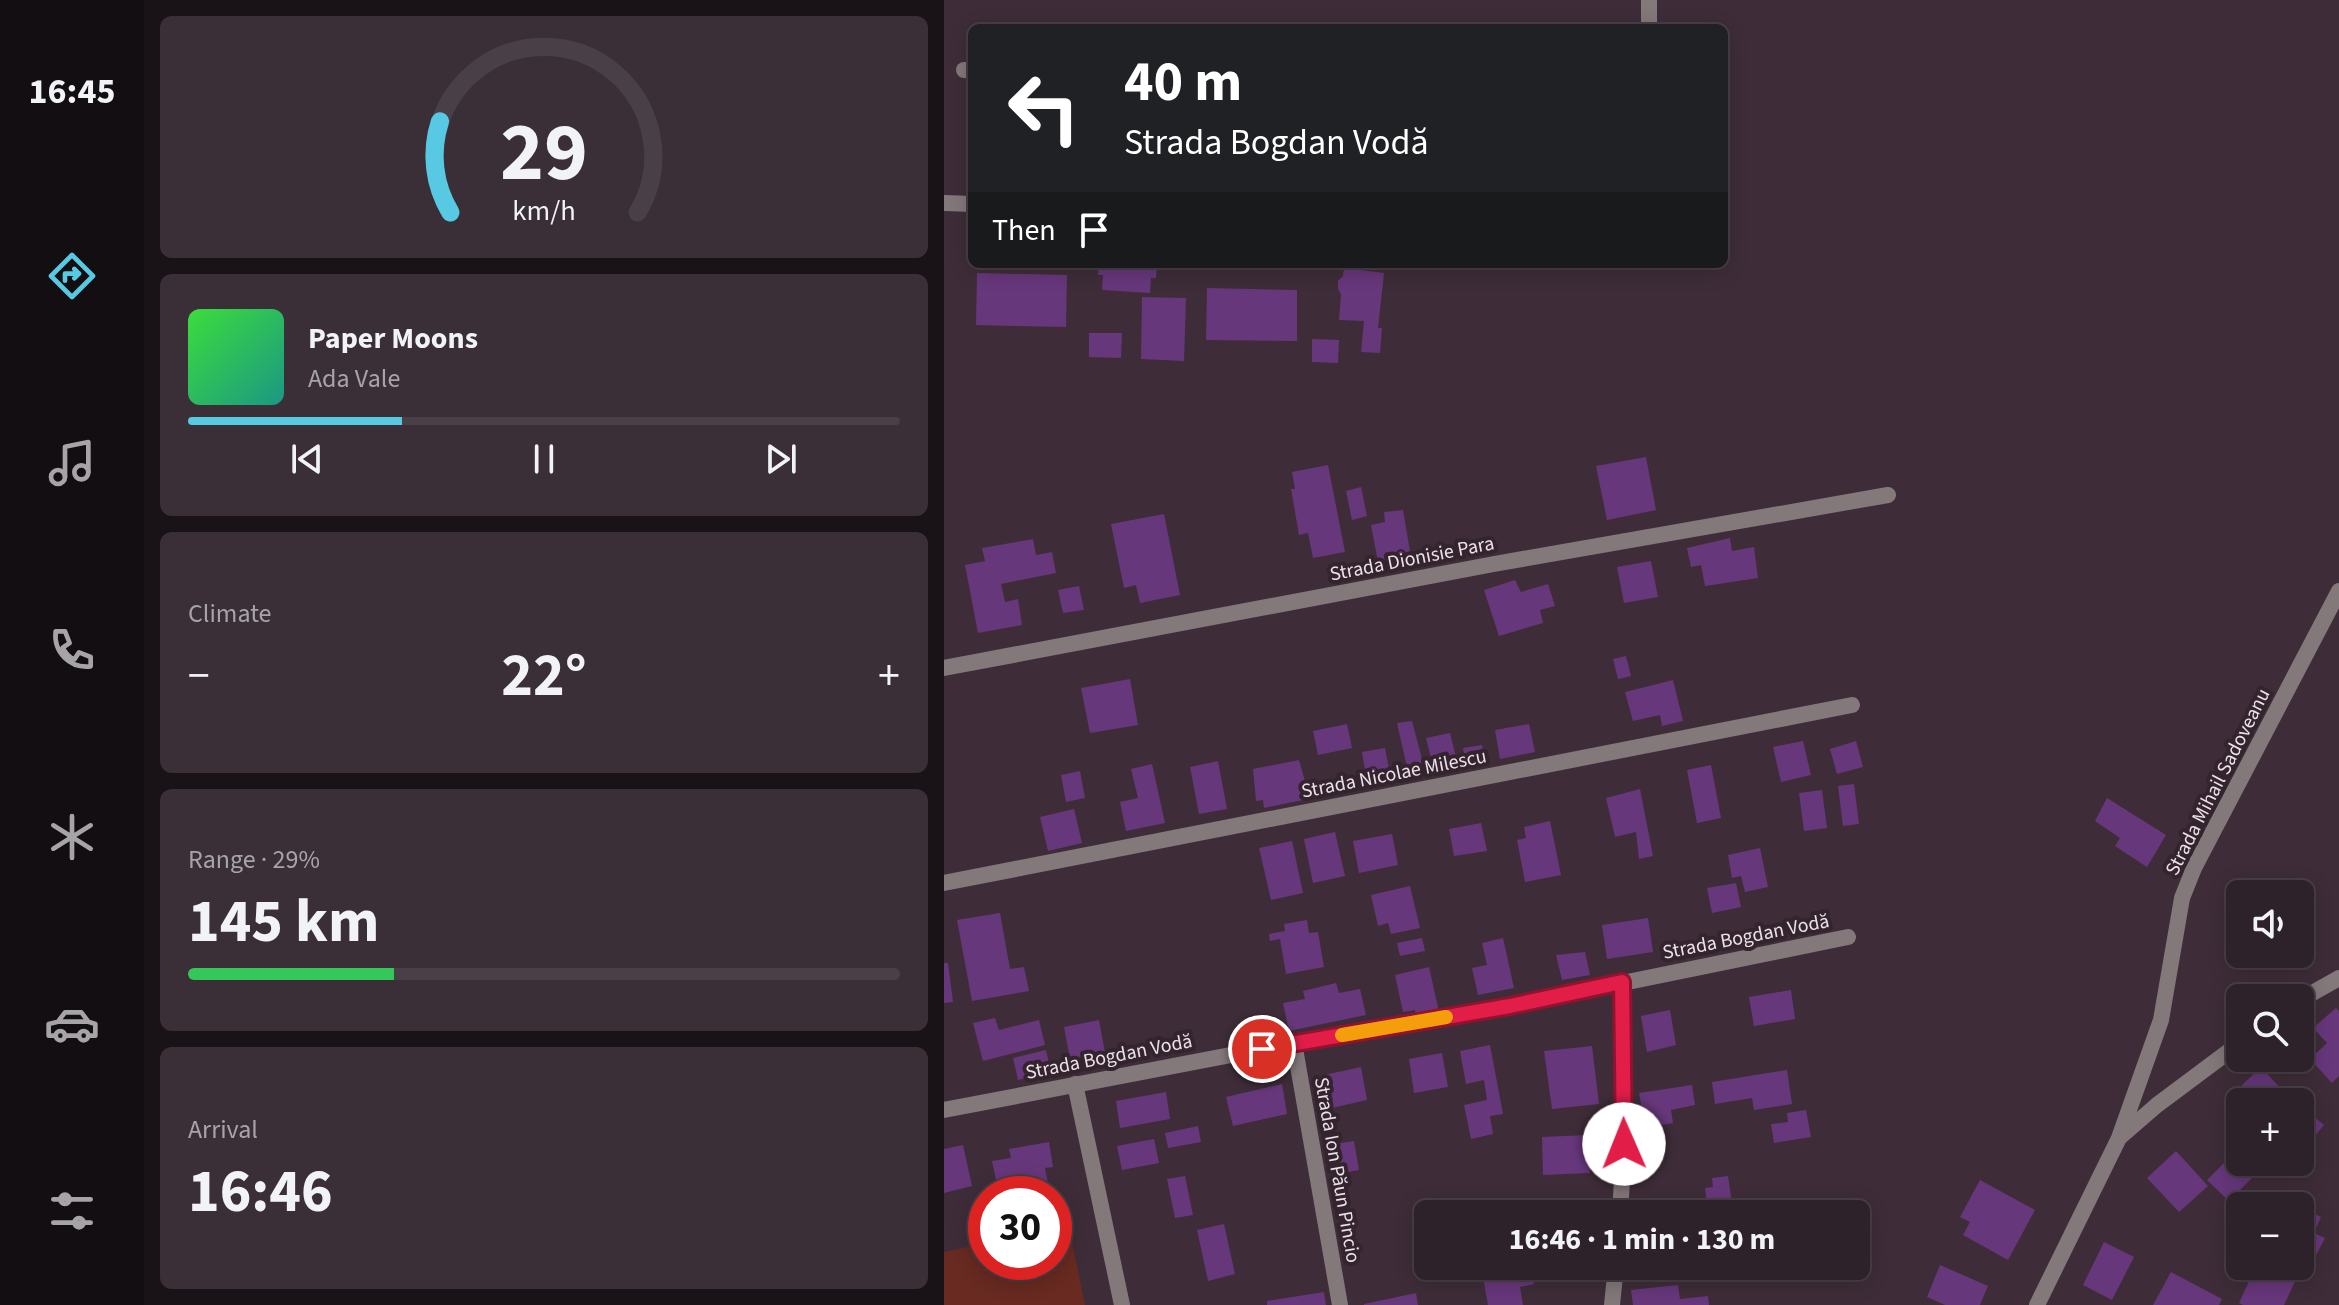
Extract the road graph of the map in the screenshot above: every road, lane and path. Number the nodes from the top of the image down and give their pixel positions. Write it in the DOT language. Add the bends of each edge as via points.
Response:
graph roads {
  1 [pos="1649,0"];
  2 [pos="1649,24"];
  3 [pos="944,203"];
  4 [pos="968,204"];
  5 [pos="1888,495"];
  6 [pos="2339,591"];
  7 [pos="944,668"];
  8 [pos="1852,705"];
  9 [pos="944,883"];
  10 [pos="1848,937"];
  11 [pos="2339,978"];
  12 [pos="1622,982"];
  13 [pos="2314,992"];
  14 [pos="1294,1043"];
  15 [pos="2226,1053"];
  16 [pos="1075,1084"];
  17 [pos="944,1110"];
  18 [pos="2119,1138"];
  19 [pos="1621,1200"];
  20 [pos="1615,1280"];
  21 [pos="1122,1305"];
  22 [pos="1340,1305"];
  23 [pos="1612,1305"];
  24 [pos="2037,1305"];
  1 -- 2 [label="street"];
  3 -- 4 [label="street"];
  5 -- 7 [label="street, Strada Dionisie Para"];
  6 -- 18 [label="street, Strada Mihail Sadoveanu" via="2194,868 2182,898 2161,1020"];
  8 -- 9 [label="street, Strada Nicolae Milescu"];
  10 -- 12 [label="street, Strada Bogdan Vodă"];
  11 -- 13 [label="street"];
  12 -- 14 [label="street, Strada Bogdan Vodă"];
  12 -- 19 [label="street"];
  14 -- 16 [label="street, Strada Bogdan Vodă"];
  14 -- 22 [label="street, Strada Ion Păun Pincio"];
  15 -- 18 [label="street, Strada Mihail Sadoveanu"];
  16 -- 17 [label="street, Strada Bogdan Vodă"];
  16 -- 21 [label="street"];
  18 -- 24 [label="street, Strada Mihail Sadoveanu"];
  20 -- 23 [label="street"];
}
